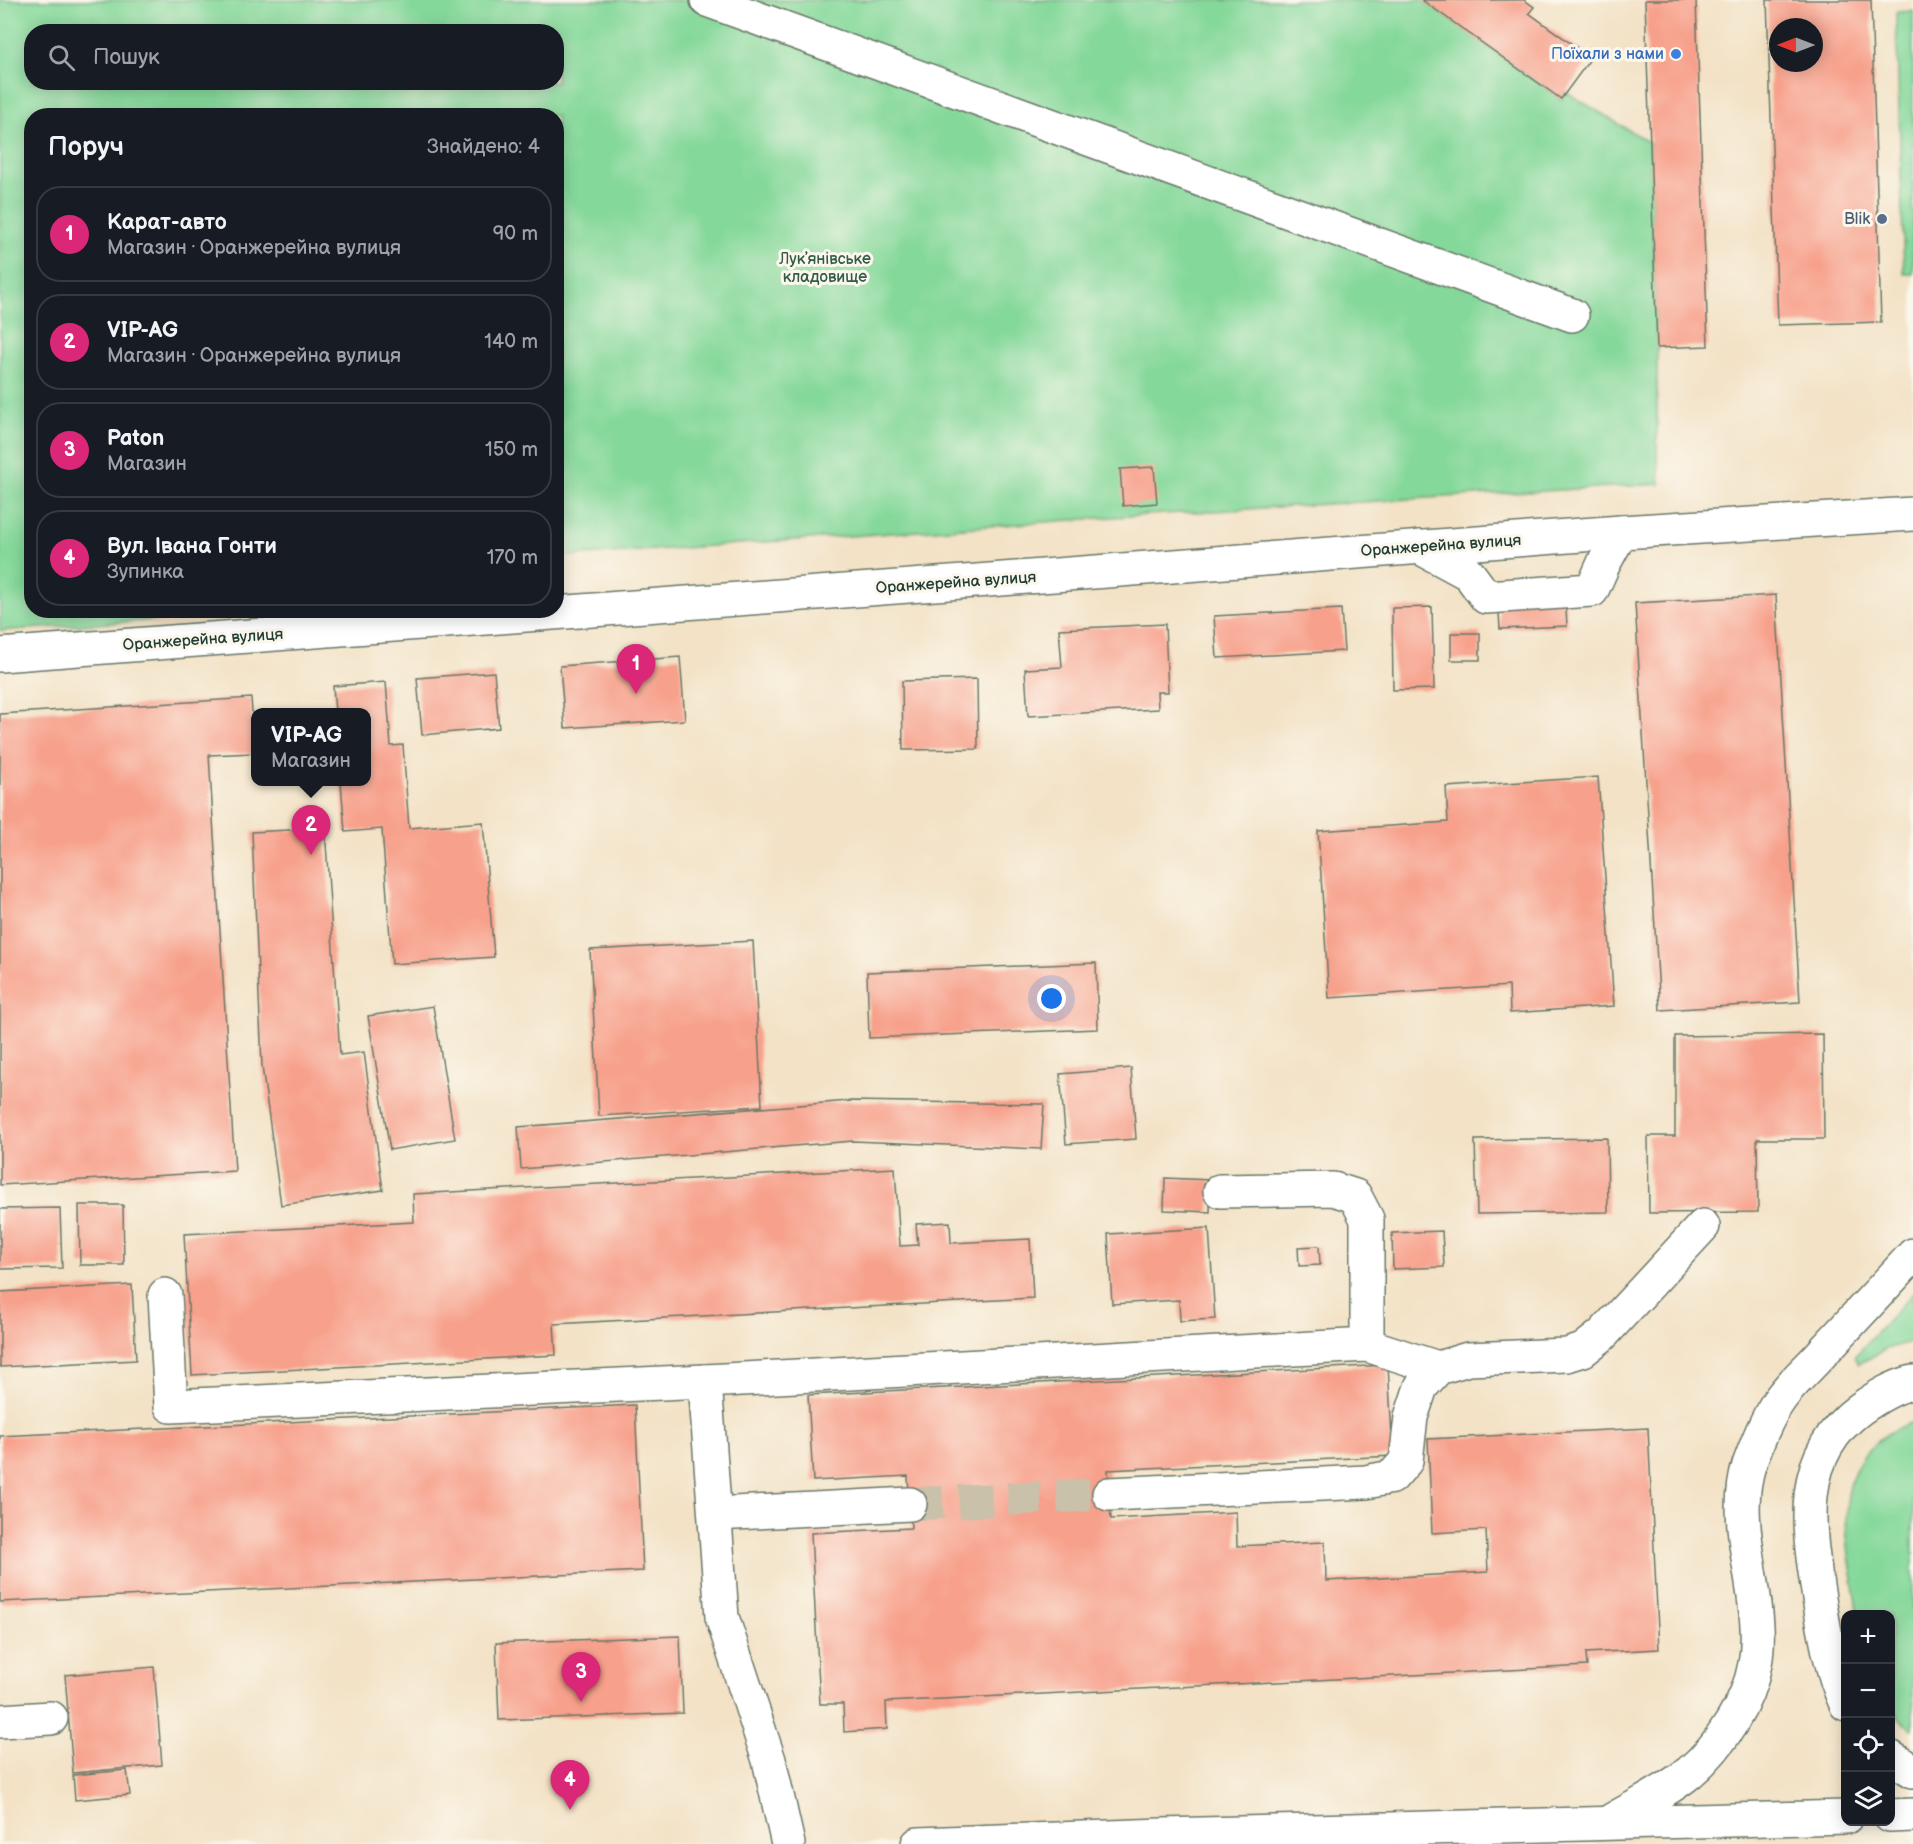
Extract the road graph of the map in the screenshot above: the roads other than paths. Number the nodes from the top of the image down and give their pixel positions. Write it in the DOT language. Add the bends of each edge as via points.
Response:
graph roads {
  1 [pos="706,0"];
  2 [pos="1572,315"];
  3 [pos="1913,514"];
  4 [pos="1621,532"];
  5 [pos="1419,547"];
  6 [pos="564,613"];
  7 [pos="495,618"];
  8 [pos="0,656"];
  9 [pos="1220,1191"];
  10 [pos="1703,1226"];
  11 [pos="1913,1256"];
  12 [pos="165,1295"];
  13 [pos="1368,1345"];
  14 [pos="1438,1368"];
  15 [pos="705,1381"];
  16 [pos="1913,1383"];
  17 [pos="1109,1494"];
  18 [pos="910,1504"];
  19 [pos="715,1514"];
  20 [pos="1841,1692"];
  21 [pos="51,1718"];
  22 [pos="0,1721"];
  23 [pos="1895,1760"];
  24 [pos="1913,1771"];
  25 [pos="1913,1815"];
  26 [pos="1895,1816"];
  27 [pos="1841,1817"];
  28 [pos="1608,1822"];
  29 [pos="1153,1840"];
  30 [pos="788,1844"];
  31 [pos="918,1844"];
  1 -- 2 [label="main road"];
  3 -- 4 [label="main road, Оранжерейна вулиця"];
  4 -- 5 [label="main road, Оранжерейна вулиця"];
  4 -- 5 [label="main road" via="1592,590 1486,597 1469,574"];
  5 -- 6 [label="main road, Оранжерейна вулиця"];
  7 -- 8 [label="main road, Оранжерейна вулиця"];
  9 -- 13 [label="main road" via="1333,1189 1355,1196 1368,1219"];
  10 -- 14 [label="main road" via="1602,1335 1583,1350 1567,1355 1468,1359"];
  11 -- 28 [label="main road" via="1780,1399 1748,1468 1744,1536 1757,1636 1755,1664 1742,1702 1711,1750 1689,1772"];
  12 -- 15 [label="main road" via="171,1406"];
  13 -- 14 [label="main road"];
  13 -- 15 [label="main road"];
  14 -- 17 [label="main road" via="1421,1387 1411,1417 1406,1461 1392,1477 1366,1482"];
  15 -- 19 [label="main road"];
  16 -- 20 [label="main road" via="1877,1397 1852,1416 1828,1443 1814,1473 1809,1504 1810,1543 1828,1652"];
  18 -- 19 [label="main road"];
  19 -- 30 [label="main road" via="722,1617 769,1760"];
  21 -- 22 [label="main road"];
  23 -- 24 [label="main road"];
  25 -- 26 [label="main road"];
  27 -- 28 [label="main road"];
  28 -- 29 [label="main road"];
  29 -- 31 [label="main road"];
}
